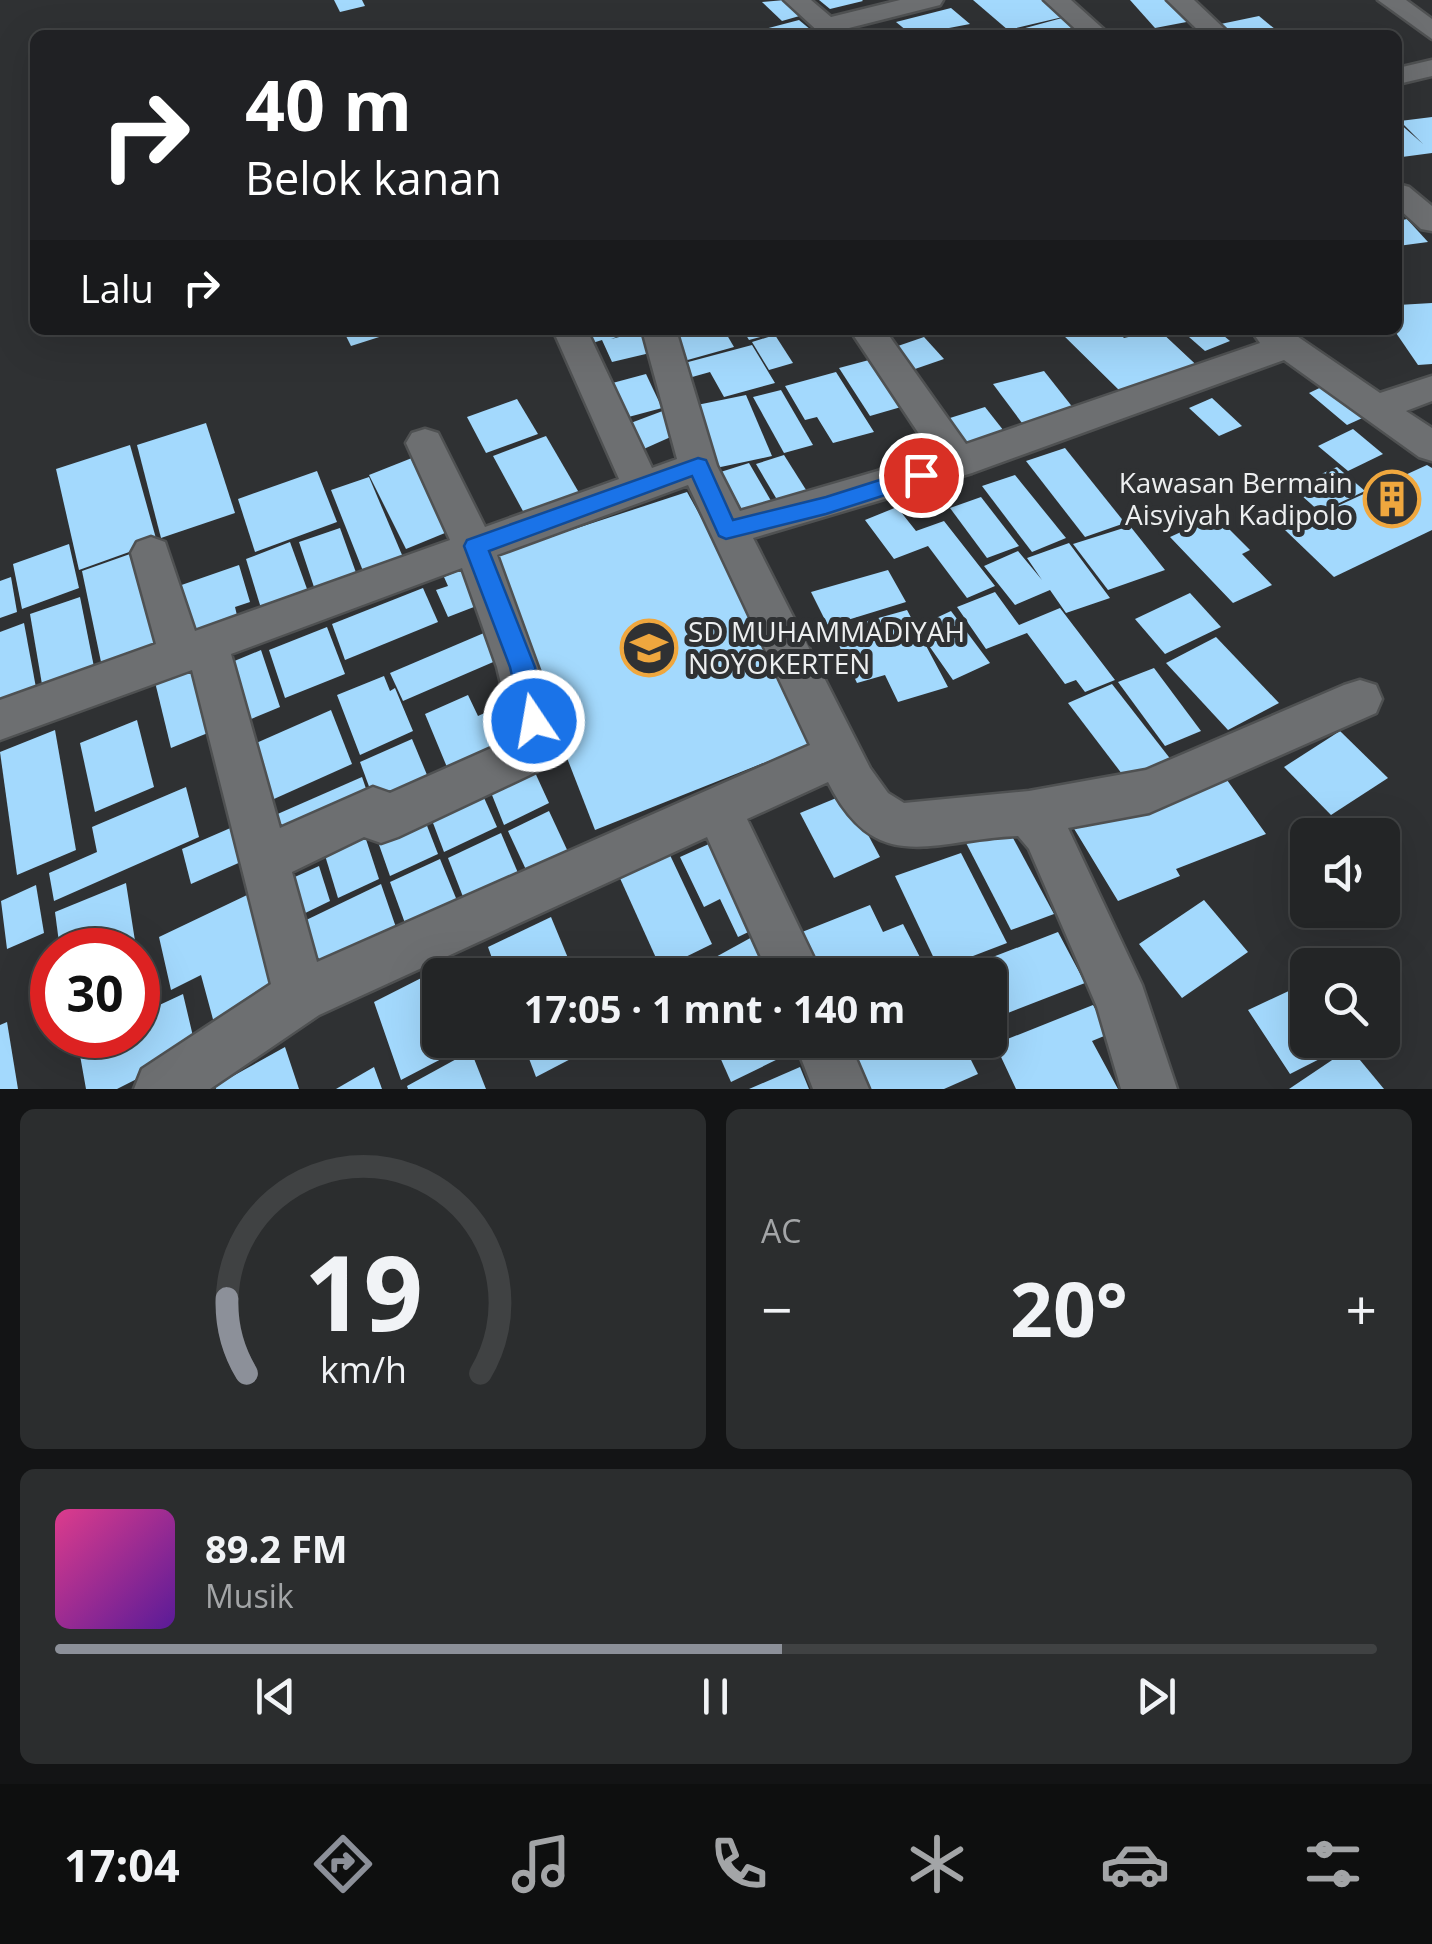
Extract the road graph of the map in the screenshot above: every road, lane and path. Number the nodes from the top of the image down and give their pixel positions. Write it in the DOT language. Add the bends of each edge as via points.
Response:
graph roads {
  1 [pos="796,0"];
  2 [pos="931,0"];
  3 [pos="1056,0"];
  4 [pos="1179,0"];
  5 [pos="1390,0"];
  6 [pos="830,30"];
  7 [pos="1091,30"];
  8 [pos="1212,30"];
  9 [pos="1432,31"];
  10 [pos="1432,68"];
  11 [pos="1402,75"];
  12 [pos="1402,196"];
  13 [pos="1432,222"];
  14 [pos="572,335"];
  15 [pos="660,335"];
  16 [pos="869,335"];
  17 [pos="1276,338"];
  18 [pos="1432,388"];
  19 [pos="1378,407"];
  20 [pos="425,443"];
  21 [pos="1432,446"];
  22 [pos="959,463"];
  23 [pos="698,466"];
  24 [pos="640,486"];
  25 [pos="726,530"];
  26 [pos="476,546"];
  27 [pos="152,553"];
  28 [pos="194,650"];
  29 [pos="1360,699"];
  30 [pos="0,720"];
  31 [pos="838,755"];
  32 [pos="718,808"];
  33 [pos="1029,813"];
  34 [pos="264,860"];
  35 [pos="788,958"];
  36 [pos="300,996"];
  37 [pos="828,1058"];
  38 [pos="162,1089"];
  39 [pos="841,1089"];
  40 [pos="1150,1089"];
  1 -- 6 [label="street"];
  2 -- 6 [label="street"];
  3 -- 7 [label="street"];
  4 -- 8 [label="street"];
  5 -- 9 [label="street"];
  10 -- 11 [label="street"];
  12 -- 13 [label="street"];
  14 -- 24 [label="street"];
  15 -- 23 [label="street"];
  16 -- 22 [label="street"];
  17 -- 19 [label="street"];
  17 -- 22 [label="street"];
  18 -- 19 [label="street"];
  19 -- 21 [label="street"];
  20 -- 26 [label="street"];
  22 -- 25 [label="street"];
  23 -- 24 [label="street"];
  23 -- 25 [label="street"];
  24 -- 26 [label="street"];
  25 -- 31 [label="street"];
  26 -- 28 [label="street"];
  26 -- 34 [label="street" via="522,667 539,748 381,820 373,808"];
  27 -- 28 [label="street"];
  28 -- 30 [label="street"];
  28 -- 34 [label="street"];
  29 -- 33 [label="street" via="1149,791"];
  31 -- 32 [label="street"];
  31 -- 33 [label="street" via="868,808 897,828"];
  32 -- 35 [label="street"];
  32 -- 36 [label="street"];
  33 -- 40 [label="street" via="1046,834 1123,1004"];
  34 -- 36 [label="street"];
  36 -- 38 [label="street"];
  37 -- 39 [label="street"];
}
